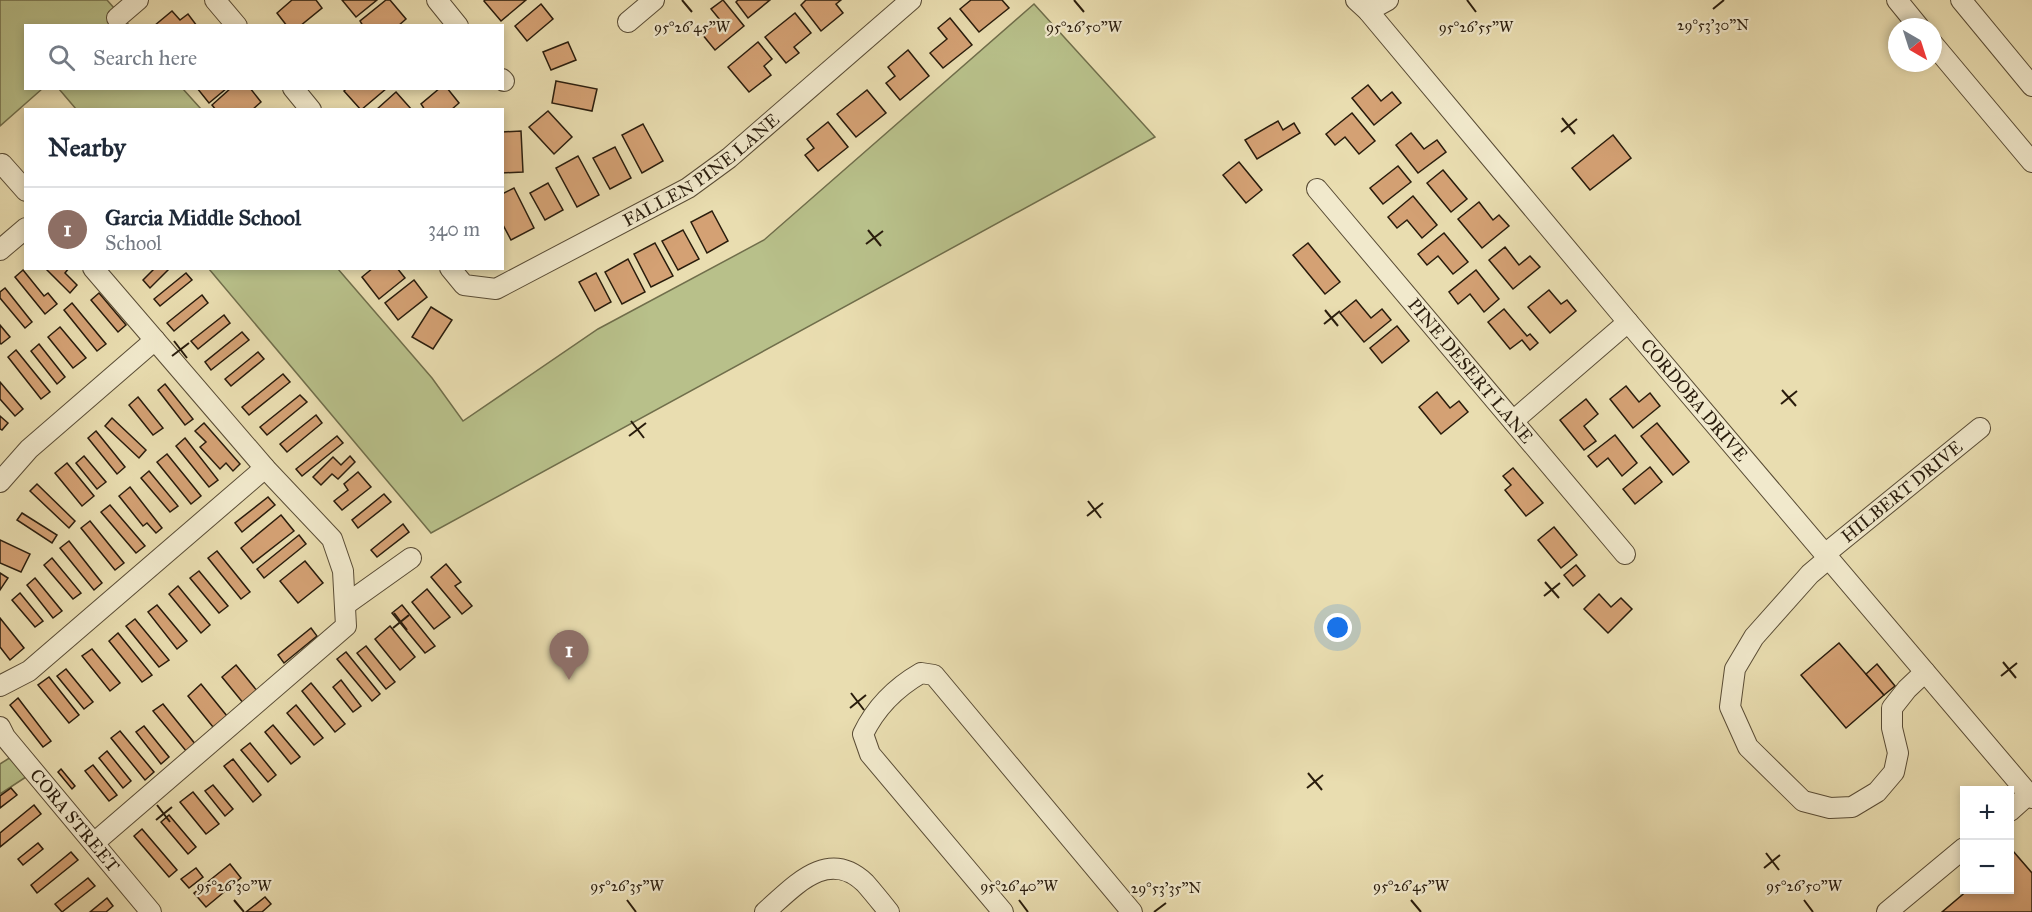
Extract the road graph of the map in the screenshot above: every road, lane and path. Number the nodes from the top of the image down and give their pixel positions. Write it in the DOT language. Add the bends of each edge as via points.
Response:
graph roads {
  1 [pos="138,0"];
  2 [pos="215,0"];
  3 [pos="436,0"];
  4 [pos="654,0"];
  5 [pos="910,0"];
  6 [pos="1388,0"];
  7 [pos="1896,0"];
  8 [pos="1961,0"];
  9 [pos="1362,5"];
  10 [pos="117,18"];
  11 [pos="1911,18"];
  12 [pos="628,22"];
  13 [pos="235,24"];
  14 [pos="456,24"];
  15 [pos="1942,55"];
  16 [pos="2032,86"];
  17 [pos="294,90"];
  18 [pos="309,108"];
  19 [pos="2032,162"];
  20 [pos="2,164"];
  21 [pos="24,189"];
  22 [pos="1317,189"];
  23 [pos="24,230"];
  24 [pos="0,250"];
  25 [pos="95,270"];
  26 [pos="452,270"];
  27 [pos="1628,322"];
  28 [pos="155,340"];
  29 [pos="1513,421"];
  30 [pos="1980,428"];
  31 [pos="265,468"];
  32 [pos="0,482"];
  33 [pos="1624,554"];
  34 [pos="1827,556"];
  35 [pos="411,558"];
  36 [pos="345,605"];
  37 [pos="1925,672"];
  38 [pos="0,686"];
  39 [pos="0,727"];
  40 [pos="2030,796"];
  41 [pos="2014,808"];
  42 [pos="94,843"];
  43 [pos="1960,852"];
  44 [pos="152,912"];
  45 [pos="765,912"];
  46 [pos="889,912"];
  47 [pos="1003,912"];
  48 [pos="1132,912"];
  49 [pos="1887,912"];
  1 -- 10 [label="street"];
  2 -- 13 [label="street"];
  3 -- 14 [label="street"];
  4 -- 12 [label="street"];
  5 -- 26 [label="street, FALLEN PINE LANE" via="729,158 688,188 496,289 464,285"];
  6 -- 9 [label="street"];
  7 -- 11 [label="street"];
  8 -- 16 [label="street"];
  9 -- 27 [label="street, CORDOBA DRIVE"];
  15 -- 19 [label="street"];
  17 -- 18 [label="street"];
  20 -- 21 [label="street"];
  22 -- 29 [label="street, PINE DESERT LANE"];
  23 -- 24 [label="street"];
  25 -- 28 [label="street"];
  27 -- 29 [label="street"];
  27 -- 34 [label="street, CORDOBA DRIVE"];
  28 -- 31 [label="street"];
  28 -- 32 [label="street" via="29,449"];
  29 -- 33 [label="street, PINE DESERT LANE"];
  30 -- 34 [label="street, HILBERT DRIVE"];
  31 -- 36 [label="street" via="332,539 343,571"];
  31 -- 38 [label="street" via="29,671"];
  34 -- 37 [label="street, CORDOBA DRIVE"];
  34 -- 37 [label="street, HILBERT DRIVE" via="1754,637 1736,669 1730,707 1748,747 1803,801 1830,808 1852,807 1877,792 1894,772 1898,753 1892,708"];
  35 -- 36 [label="street"];
  36 -- 42 [label="street" via="346,626"];
  37 -- 40 [label="street, CORDOBA DRIVE"];
  39 -- 42 [label="street, CORA STREET"];
  40 -- 41 [label="street"];
  42 -- 44 [label="street, CORA STREET"];
  43 -- 49 [label="street"];
  45 -- 46 [label="street" via="806,877 824,868 847,870 864,882"];
  47 -- 48 [label="street" via="870,754 863,734 885,700 921,673 934,675"];
}
